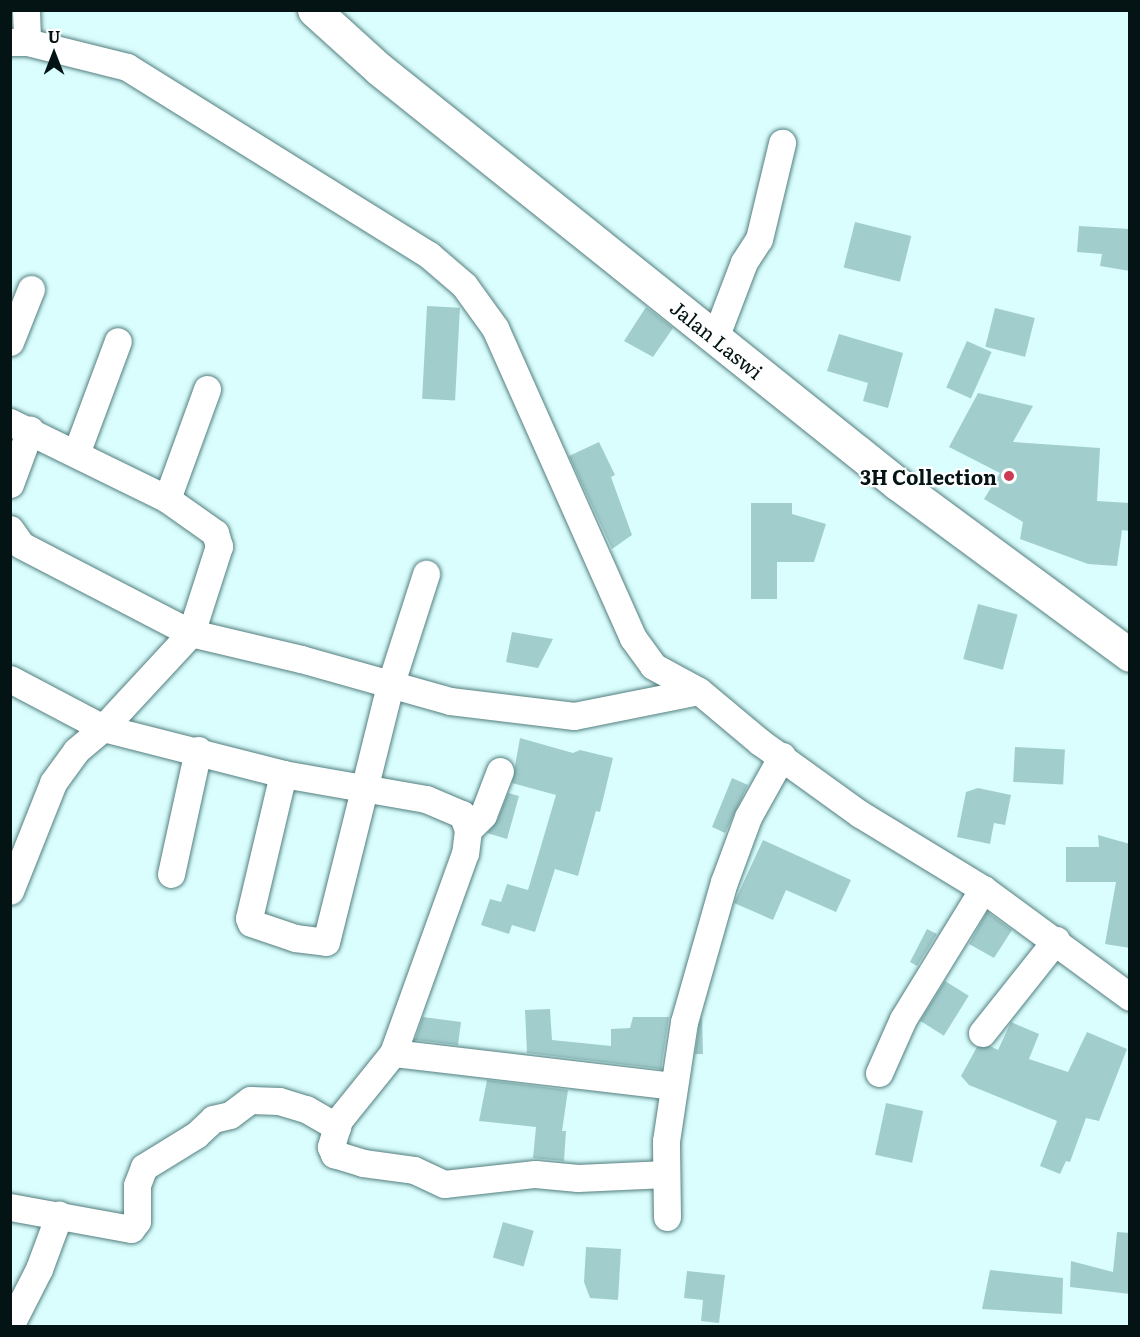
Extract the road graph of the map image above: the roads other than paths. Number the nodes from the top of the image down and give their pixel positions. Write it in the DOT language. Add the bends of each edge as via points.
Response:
graph roads {
  1 [pos="26,10"];
  2 [pos="314,10"];
  3 [pos="19,42"];
  4 [pos="782,143"];
  5 [pos="31,289"];
  6 [pos="715,338"];
  7 [pos="118,341"];
  8 [pos="10,342"];
  9 [pos="207,389"];
  10 [pos="20,426"];
  11 [pos="77,452"];
  12 [pos="10,484"];
  13 [pos="167,499"];
  14 [pos="14,546"];
  15 [pos="426,574"];
  16 [pos="191,633"];
  17 [pos="1130,655"];
  18 [pos="10,679"];
  19 [pos="390,686"];
  20 [pos="699,691"];
  21 [pos="103,728"];
  22 [pos="198,750"];
  23 [pos="782,756"];
  24 [pos="501,771"];
  25 [pos="283,774"];
  26 [pos="365,789"];
  27 [pos="468,830"];
  28 [pos="171,874"];
  29 [pos="983,889"];
  30 [pos="10,891"];
  31 [pos="1056,940"];
  32 [pos="1130,997"];
  33 [pos="982,1033"];
  34 [pos="393,1053"];
  35 [pos="879,1073"];
  36 [pos="672,1086"];
  37 [pos="343,1119"];
  38 [pos="666,1174"];
  39 [pos="10,1207"];
  40 [pos="59,1215"];
  41 [pos="667,1217"];
  42 [pos="10,1326"];
  1 -- 3 [label="street"];
  2 -- 6 [label="street, Jalan Laswi" via="378,69"];
  3 -- 20 [label="street" via="127,67 419,249 464,285 495,327 633,638 653,666"];
  4 -- 6 [label="street" via="759,239 744,262"];
  5 -- 8 [label="street"];
  6 -- 17 [label="street, Jalan Laswi" via="898,484"];
  7 -- 11 [label="street"];
  9 -- 13 [label="street"];
  10 -- 11 [label="street"];
  10 -- 12 [label="street"];
  11 -- 13 [label="street"];
  13 -- 16 [label="street" via="215,533 219,546"];
  14 -- 16 [label="street"];
  15 -- 19 [label="street"];
  16 -- 19 [label="street" via="301,659"];
  16 -- 21 [label="street"];
  18 -- 21 [label="street"];
  19 -- 20 [label="street" via="450,701 574,716"];
  19 -- 26 [label="street"];
  20 -- 23 [label="street"];
  21 -- 22 [label="street"];
  21 -- 30 [label="street" via="76,751 53,783"];
  22 -- 25 [label="street"];
  22 -- 28 [label="street"];
  23 -- 29 [label="street" via="860,814"];
  23 -- 36 [label="street" via="748,817 724,882 684,1022"];
  24 -- 27 [label="street" via="483,815"];
  25 -- 26 [label="street"];
  25 -- 26 [label="street" via="249,918 251,923 320,944 326,942 331,930"];
  26 -- 27 [label="street" via="426,799 462,814"];
  27 -- 34 [label="street" via="465,853"];
  29 -- 31 [label="street"];
  29 -- 35 [label="street" via="903,1018"];
  31 -- 32 [label="street"];
  31 -- 33 [label="street"];
  34 -- 36 [label="street"];
  34 -- 37 [label="street"];
  36 -- 38 [label="street"];
  37 -- 38 [label="street" via="331,1147 334,1154 363,1163 414,1170 444,1185 535,1174 578,1178"];
  37 -- 40 [label="street" via="279,1101 250,1100 230,1115 213,1119 196,1135 144,1167 139,1174 134,1228"];
  38 -- 41 [label="street"];
  39 -- 40 [label="street"];
  40 -- 42 [label="street" via="48,1250"];
}
